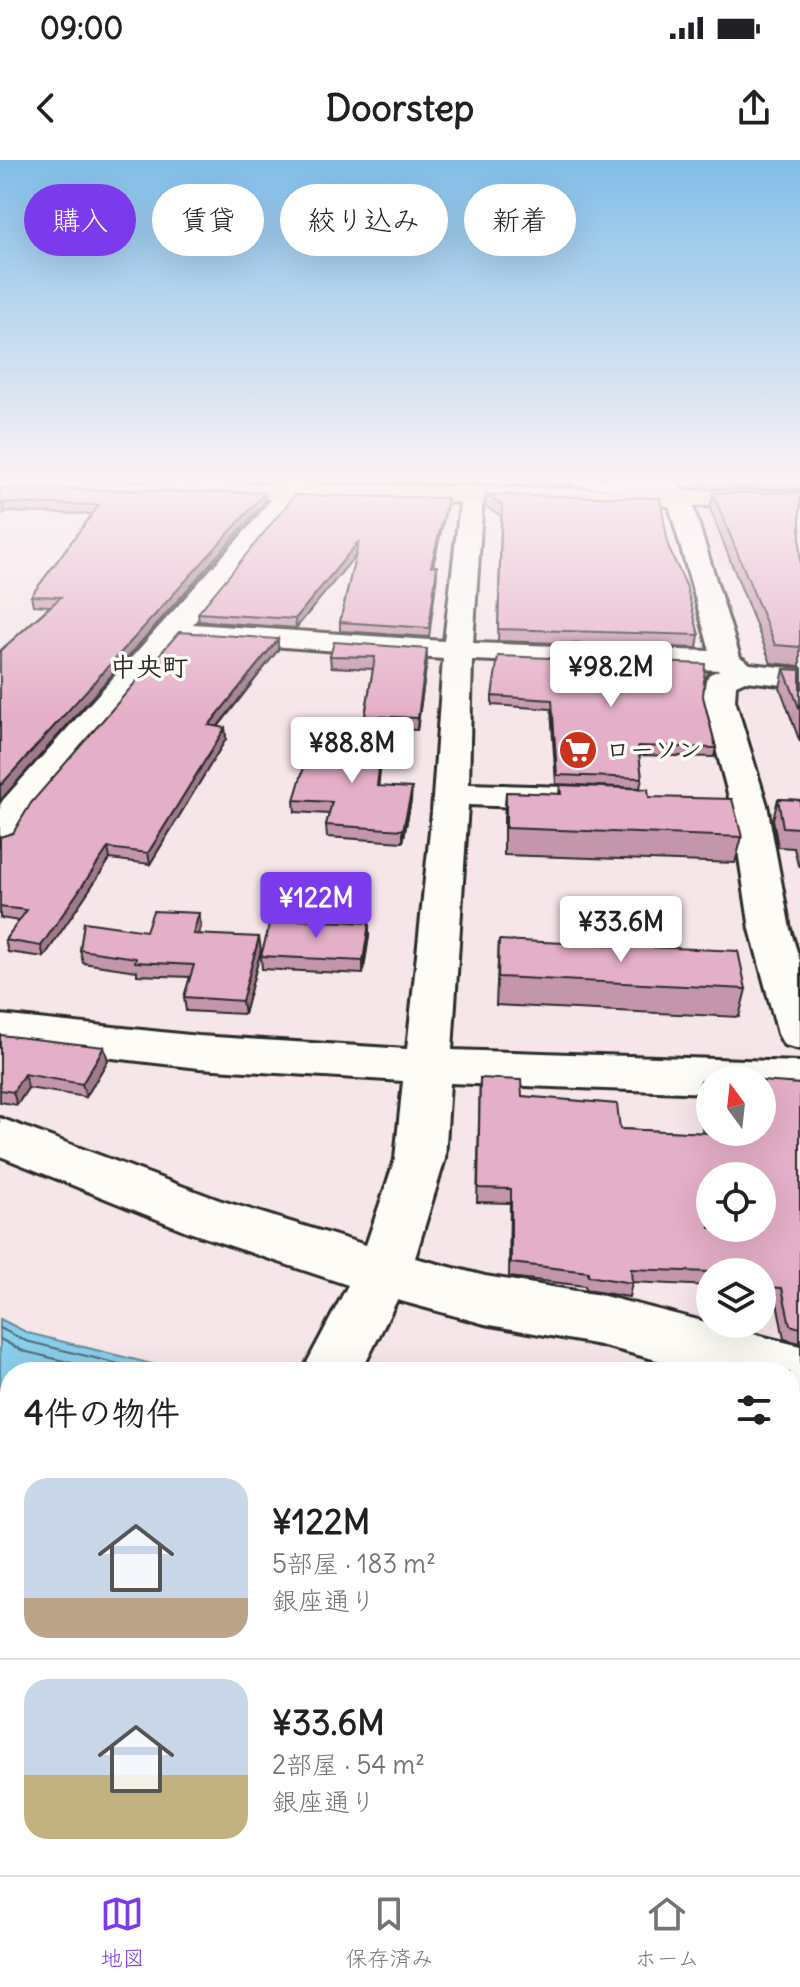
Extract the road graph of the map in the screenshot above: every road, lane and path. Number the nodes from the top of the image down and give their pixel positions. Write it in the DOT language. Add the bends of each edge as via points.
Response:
graph roads {
  1 [pos="235,559"];
  2 [pos="466,559"];
  3 [pos="699,559"];
  4 [pos="172,630"];
  5 [pos="458,649"];
  6 [pos="735,666"];
  7 [pos="800,678"];
  8 [pos="451,794"];
  9 [pos="592,799"];
  10 [pos="5,816"];
  11 [pos="0,1030"];
  12 [pos="800,1034"];
  13 [pos="430,1066"];
  14 [pos="800,1079"];
  15 [pos="0,1136"];
  16 [pos="379,1281"];
  17 [pos="336,1362"];
  18 [pos="762,1362"];
  1 -- 4 [label="street"];
  2 -- 5 [label="street"];
  3 -- 6 [label="street"];
  4 -- 5 [label="street" via="285,643"];
  4 -- 10 [label="street"];
  5 -- 6 [label="street"];
  5 -- 8 [label="street"];
  6 -- 7 [label="street"];
  6 -- 12 [label="street" via="721,680 719,700 751,805 770,929"];
  8 -- 9 [label="street"];
  8 -- 13 [label="street"];
  11 -- 13 [label="street" via="108,1045"];
  13 -- 14 [label="street"];
  13 -- 16 [label="street" via="420,1159"];
  15 -- 16 [label="street"];
  16 -- 17 [label="street"];
  16 -- 18 [label="street" via="600,1320"];
}
